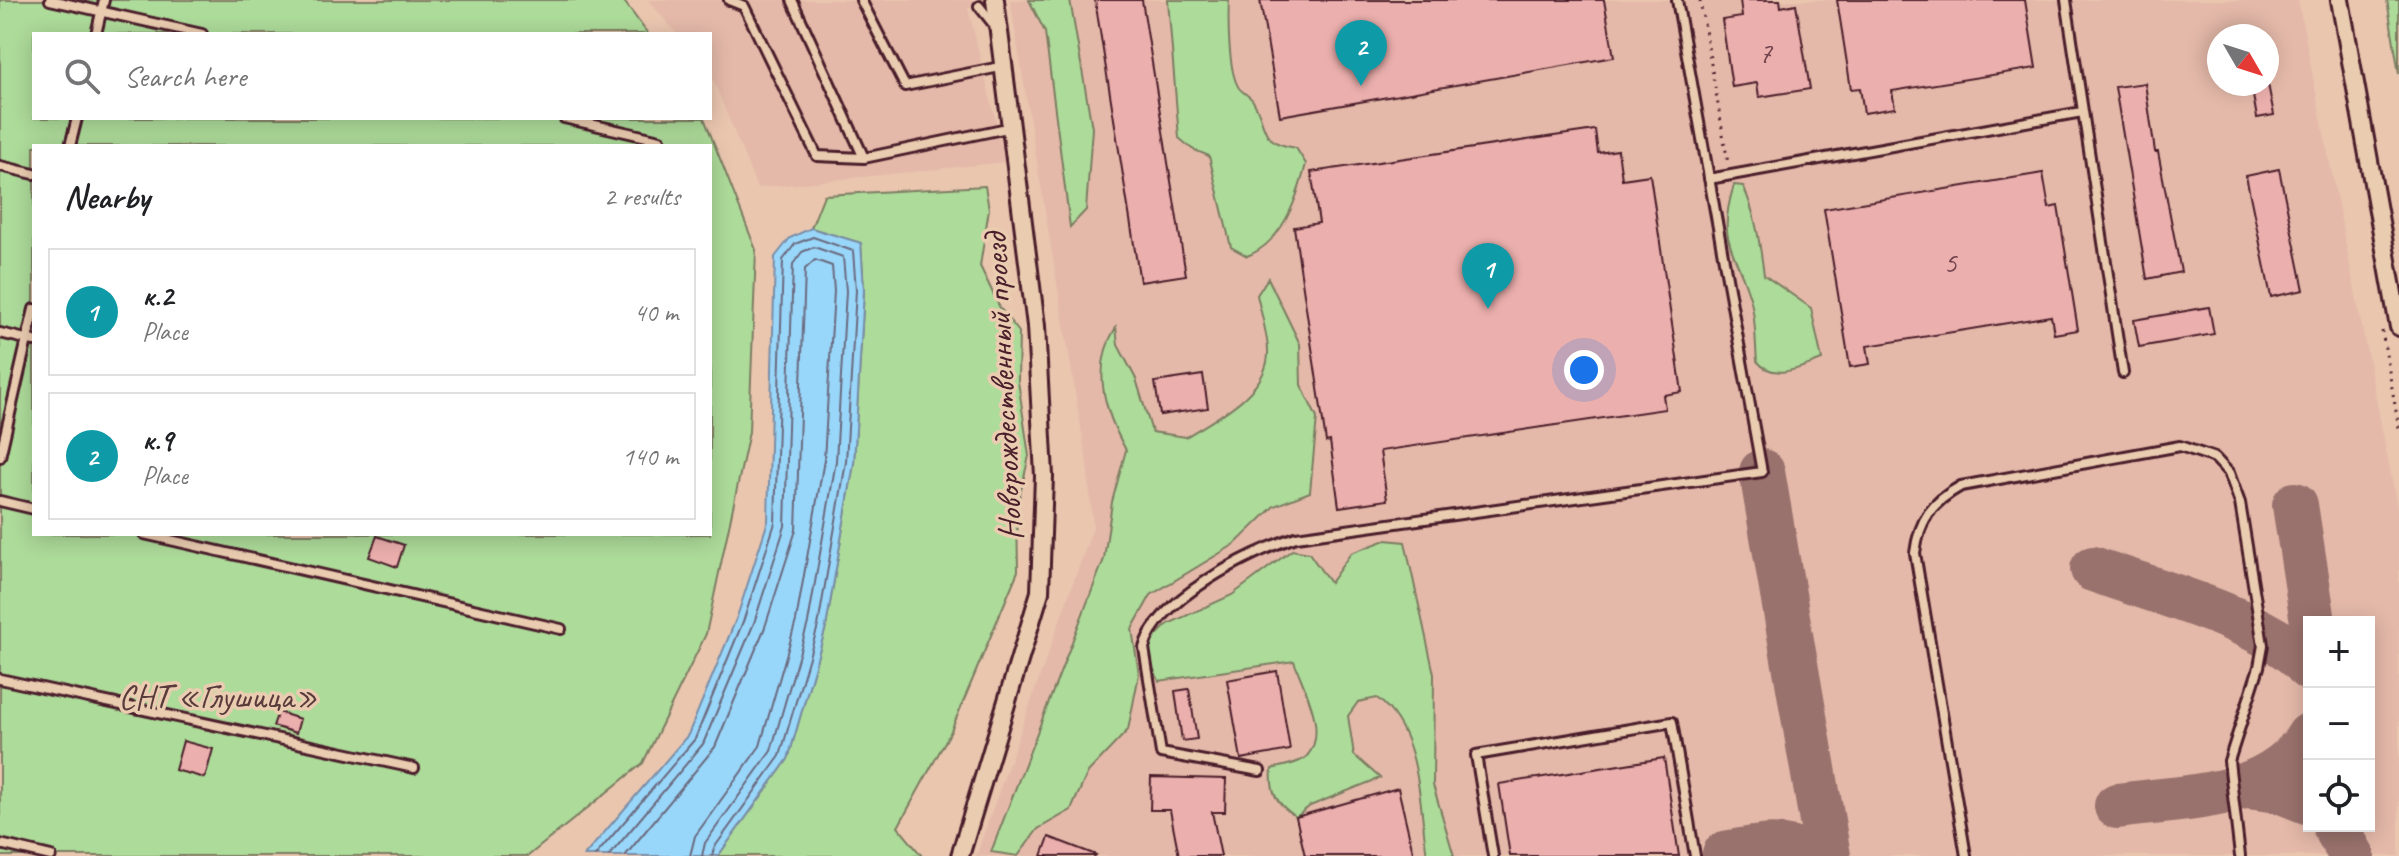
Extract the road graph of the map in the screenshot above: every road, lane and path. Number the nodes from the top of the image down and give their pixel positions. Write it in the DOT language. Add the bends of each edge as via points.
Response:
graph roads {
  1 [pos="50,0"];
  2 [pos="104,0"];
  3 [pos="729,0"];
  4 [pos="792,0"];
  5 [pos="861,0"];
  6 [pos="1677,0"];
  7 [pos="1700,0"];
  8 [pos="2066,0"];
  9 [pos="2340,0"];
  10 [pos="742,3"];
  11 [pos="987,3"];
  12 [pos="101,11"];
  13 [pos="96,32"];
  14 [pos="193,32"];
  15 [pos="1005,66"];
  16 [pos="2082,112"];
  17 [pos="76,120"];
  18 [pos="573,120"];
  19 [pos="1012,127"];
  20 [pos="660,140"];
  21 [pos="70,144"];
  22 [pos="864,158"];
  23 [pos="0,166"];
  24 [pos="32,174"];
  25 [pos="1730,175"];
  26 [pos="1709,179"];
  27 [pos="2399,327"];
  28 [pos="0,333"];
  29 [pos="31,340"];
  30 [pos="2123,373"];
  31 [pos="0,457"];
  32 [pos="0,501"];
  33 [pos="32,509"];
  34 [pos="153,536"];
  35 [pos="561,629"];
  36 [pos="0,679"];
  37 [pos="414,768"];
  38 [pos="1260,771"];
  39 [pos="0,844"];
  40 [pos="51,856"];
  41 [pos="960,856"];
  42 [pos="1493,856"];
  43 [pos="1695,856"];
  44 [pos="1966,856"];
  45 [pos="2240,856"];
  1 -- 12 [label="lane"];
  2 -- 12 [label="lane"];
  3 -- 10 [label="lane"];
  4 -- 22 [label="lane"];
  5 -- 15 [label="lane" via="905,86"];
  6 -- 26 [label="lane"];
  7 -- 25 [label="path"];
  8 -- 16 [label="lane"];
  9 -- 27 [label="street"];
  10 -- 22 [label="lane" via="817,156"];
  11 -- 15 [label="street, Новорождественный проезд" via="1000,33"];
  12 -- 13 [label="lane"];
  12 -- 14 [label="lane"];
  15 -- 19 [label="street, Новорождественный проезд"];
  16 -- 25 [label="lane"];
  16 -- 30 [label="lane"];
  17 -- 21 [label="lane"];
  18 -- 20 [label="lane"];
  19 -- 22 [label="lane"];
  19 -- 41 [label="street, Новорождественный проезд" via="1036,326 1044,476 1040,592"];
  23 -- 24 [label="lane"];
  25 -- 26 [label="lane"];
  26 -- 38 [label="lane" via="1762,472 1296,537 1234,566 1172,605 1148,633 1144,648 1161,753"];
  28 -- 29 [label="lane"];
  29 -- 31 [label="lane"];
  32 -- 33 [label="lane"];
  34 -- 35 [label="lane"];
  36 -- 37 [label="lane"];
  39 -- 40 [label="lane"];
  42 -- 43 [label="lane" via="1476,755 1672,722"];
  44 -- 45 [label="lane" via="1915,553 1918,531 1939,498 1961,486 2180,446 2215,458 2229,473 2240,503 2263,645 2229,761"];
}
